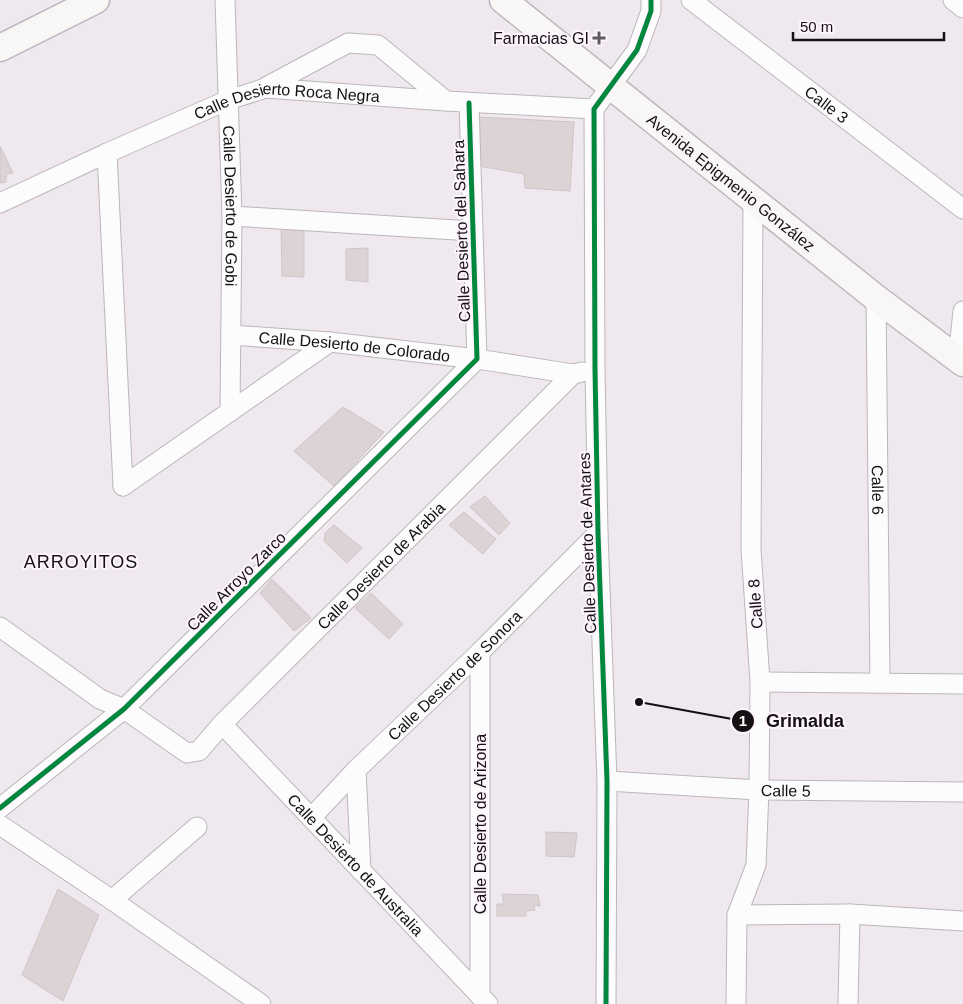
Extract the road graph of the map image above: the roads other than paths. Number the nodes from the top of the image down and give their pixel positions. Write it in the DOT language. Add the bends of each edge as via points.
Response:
graph roads {
  1 [pos="93,0"];
  2 [pos="225,0"];
  3 [pos="503,0"];
  4 [pos="651,0"];
  5 [pos="691,0"];
  6 [pos="952,0"];
  7 [pos="963,8"];
  8 [pos="0,48"];
  9 [pos="610,86"];
  10 [pos="266,88"];
  11 [pos="228,100"];
  12 [pos="446,101"];
  13 [pos="469,103"];
  14 [pos="594,109"];
  15 [pos="107,153"];
  16 [pos="753,201"];
  17 [pos="0,203"];
  18 [pos="963,209"];
  19 [pos="232,216"];
  20 [pos="472,232"];
  21 [pos="876,298"];
  22 [pos="963,311"];
  23 [pos="231,336"];
  24 [pos="330,342"];
  25 [pos="477,359"];
  26 [pos="961,361"];
  27 [pos="595,369"];
  28 [pos="574,374"];
  29 [pos="230,412"];
  30 [pos="598,532"];
  31 [pos="0,627"];
  32 [pos="480,652"];
  33 [pos="760,682"];
  34 [pos="880,684"];
  35 [pos="963,684"];
  36 [pos="124,709"];
  37 [pos="222,724"];
  38 [pos="356,770"];
  39 [pos="607,781"];
  40 [pos="759,790"];
  41 [pos="963,792"];
  42 [pos="0,808"];
  43 [pos="312,817"];
  44 [pos="0,825"];
  45 [pos="197,827"];
  46 [pos="362,871"];
  47 [pos="112,900"];
  48 [pos="850,914"];
  49 [pos="737,916"];
  50 [pos="963,921"];
  51 [pos="484,1000"];
  52 [pos="261,1004"];
  53 [pos="606,1004"];
  54 [pos="736,1004"];
  55 [pos="848,1004"];
  1 -- 8 [label="street"];
  2 -- 11 [label="street, Calle Desierto de Gobi"];
  3 -- 9 [label="street, Avenida Epigmenio González"];
  4 -- 9 [label="street" via="651,11 637,50"];
  5 -- 18 [label="street, Calle 3"];
  6 -- 7 [label="street"];
  9 -- 14 [label="street"];
  9 -- 16 [label="street, Avenida Epigmenio González"];
  10 -- 11 [label="street, Calle Desierto Roca Negra"];
  10 -- 12 [label="street, Calle Desierto Roca Negra"];
  10 -- 12 [label="street" via="348,43 378,45"];
  11 -- 15 [label="street, Calle Desierto Roca Negra"];
  11 -- 19 [label="street, Calle Desierto de Gobi"];
  12 -- 13 [label="street, Calle Desierto Roca Negra"];
  13 -- 14 [label="street, Calle Desierto Roca Negra"];
  13 -- 20 [label="street, Calle Desierto del Sahara"];
  14 -- 27 [label="street, Calle Desierto de Antares"];
  15 -- 17 [label="street, Calle Desierto Roca Negra"];
  15 -- 29 [label="street" via="123,486"];
  16 -- 21 [label="street, Avenida Epigmenio González"];
  16 -- 33 [label="street, Calle 8" via="751,549"];
  19 -- 20 [label="street"];
  19 -- 23 [label="street, Calle Desierto de Gobi"];
  20 -- 25 [label="street, Calle Desierto del Sahara"];
  21 -- 26 [label="street, Avenida Epigmenio González"];
  21 -- 34 [label="street, Calle 6"];
  22 -- 26 [label="street"];
  23 -- 24 [label="street, Calle Desierto de Colorado"];
  23 -- 29 [label="street, Calle Desierto de Gobi"];
  24 -- 25 [label="street, Calle Desierto de Colorado"];
  24 -- 29 [label="street"];
  25 -- 28 [label="street, Calle Desierto de Colorado"];
  25 -- 36 [label="street, Calle Arroyo Zarco"];
  27 -- 28 [label="street, Calle Desierto de Colorado"];
  27 -- 30 [label="street, Calle Desierto de Antares"];
  28 -- 37 [label="street, Calle Desierto de Arabia"];
  30 -- 32 [label="street, Calle Desierto de Sonora"];
  30 -- 39 [label="street, Calle Desierto de Antares"];
  31 -- 36 [label="street" via="100,699"];
  32 -- 38 [label="street, Calle Desierto de Sonora"];
  32 -- 51 [label="street, Calle Desierto de Arizona"];
  33 -- 34 [label="street"];
  33 -- 40 [label="street, Calle 8"];
  34 -- 35 [label="street"];
  36 -- 37 [label="street, Calle Desierto de Arabia" via="187,753 199,751"];
  36 -- 42 [label="street, Calle Arroyo Zarco"];
  37 -- 43 [label="street, Calle Desierto de Australia"];
  38 -- 43 [label="street, Calle Desierto de Sonora"];
  38 -- 46 [label="street"];
  39 -- 40 [label="street, Calle 5"];
  39 -- 53 [label="street, Calle Desierto de Antares"];
  40 -- 41 [label="street, Calle 5"];
  40 -- 49 [label="street, Calle 8" via="756,865"];
  43 -- 46 [label="street, Calle Desierto de Australia"];
  44 -- 47 [label="street"];
  45 -- 47 [label="street"];
  46 -- 51 [label="street, Calle Desierto de Australia"];
  47 -- 52 [label="street"];
  48 -- 49 [label="street"];
  48 -- 50 [label="street"];
  48 -- 55 [label="street"];
  49 -- 54 [label="street, Calle 8"];
}
